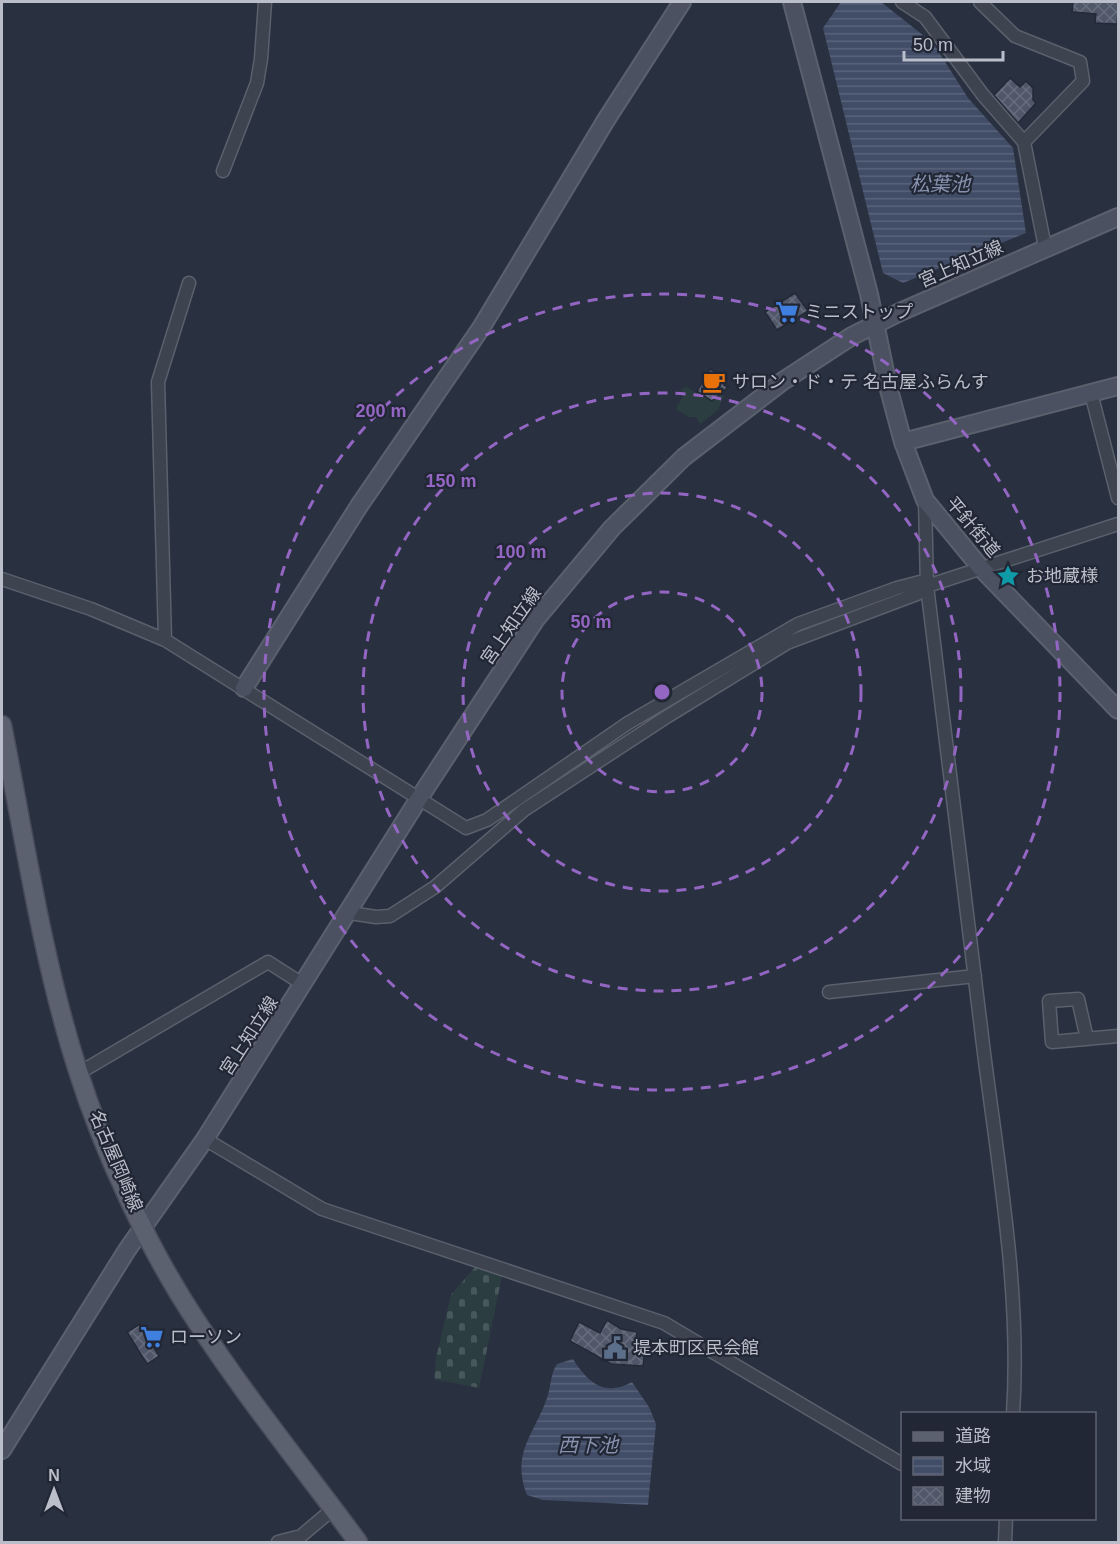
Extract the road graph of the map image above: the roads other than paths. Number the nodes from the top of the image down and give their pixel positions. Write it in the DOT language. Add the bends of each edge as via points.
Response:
graph roads {
  1 [pos="265,2"];
  2 [pos="682,2"];
  3 [pos="792,2"];
  4 [pos="902,2"];
  5 [pos="980,2"];
  6 [pos="1024,142"];
  7 [pos="223,171"];
  8 [pos="1119,217"];
  9 [pos="1045,248"];
  10 [pos="189,283"];
  11 [pos="875,325"];
  12 [pos="1119,386"];
  13 [pos="1091,393"];
  14 [pos="903,442"];
  15 [pos="1113,452"];
  16 [pos="1119,498"];
  17 [pos="925,500"];
  18 [pos="1119,524"];
  19 [pos="980,567"];
  20 [pos="2,579"];
  21 [pos="927,586"];
  22 [pos="165,640"];
  23 [pos="244,688"];
  24 [pos="1119,710"];
  25 [pos="2,724"];
  26 [pos="418,800"];
  27 [pos="350,913"];
  28 [pos="975,976"];
  29 [pos="304,985"];
  30 [pos="829,992"];
  31 [pos="1119,1036"];
  32 [pos="1087,1039"];
  33 [pos="79,1073"];
  34 [pos="205,1139"];
  35 [pos="144,1226"];
  36 [pos="1013,1412"];
  37 [pos="2,1450"];
  38 [pos="901,1463"];
  39 [pos="333,1509"];
  40 [pos="1002,1521"];
  41 [pos="278,1542"];
  42 [pos="357,1542"];
  43 [pos="1005,1542"];
  1 -- 7 [label="street" via="256,83"];
  2 -- 23 [label="street" via="481,328 358,506"];
  3 -- 11 [label="street, 平針街道"];
  4 -- 6 [label="street" via="925,17"];
  5 -- 6 [label="street" via="1015,36 1080,62 1083,81"];
  6 -- 9 [label="street"];
  8 -- 9 [label="street, 宮上知立線"];
  9 -- 11 [label="street, 宮上知立線"];
  10 -- 22 [label="street" via="158,382"];
  11 -- 14 [label="street, 平針街道"];
  11 -- 26 [label="street, 宮上知立線" via="783,381 684,457 612,528 536,619"];
  12 -- 13 [label="street"];
  13 -- 14 [label="street"];
  13 -- 15 [label="street"];
  14 -- 17 [label="street, 平針街道"];
  15 -- 16 [label="street"];
  17 -- 19 [label="street, 平針街道"];
  17 -- 21 [label="street"];
  18 -- 19 [label="street"];
  19 -- 21 [label="street"];
  19 -- 24 [label="street, 平針街道"];
  20 -- 22 [label="street" via="92,609"];
  21 -- 26 [label="street" via="920,582 897,588 798,624 628,723 487,820 466,828"];
  21 -- 27 [label="street" via="917,594 788,643 668,716 524,810 435,887 390,916"];
  21 -- 28 [label="street"];
  22 -- 23 [label="street"];
  23 -- 26 [label="street"];
  25 -- 33 [label="main road, 名古屋岡崎線" via="46,947"];
  26 -- 27 [label="street, 宮上知立線"];
  27 -- 29 [label="street, 宮上知立線"];
  28 -- 30 [label="street"];
  28 -- 36 [label="street" via="1015,1329"];
  29 -- 33 [label="street" via="268,962"];
  29 -- 34 [label="street, 宮上知立線"];
  31 -- 32 [label="street"];
  33 -- 35 [label="main road, 名古屋岡崎線"];
  34 -- 35 [label="street, 宮上知立線"];
  34 -- 38 [label="street" via="322,1209 664,1323"];
  35 -- 37 [label="street, 宮上知立線"];
  35 -- 39 [label="main road, 名古屋岡崎線" via="196,1321"];
  39 -- 41 [label="street" via="301,1536"];
  39 -- 42 [label="main road, 名古屋岡崎線"];
  40 -- 43 [label="street"];
}
